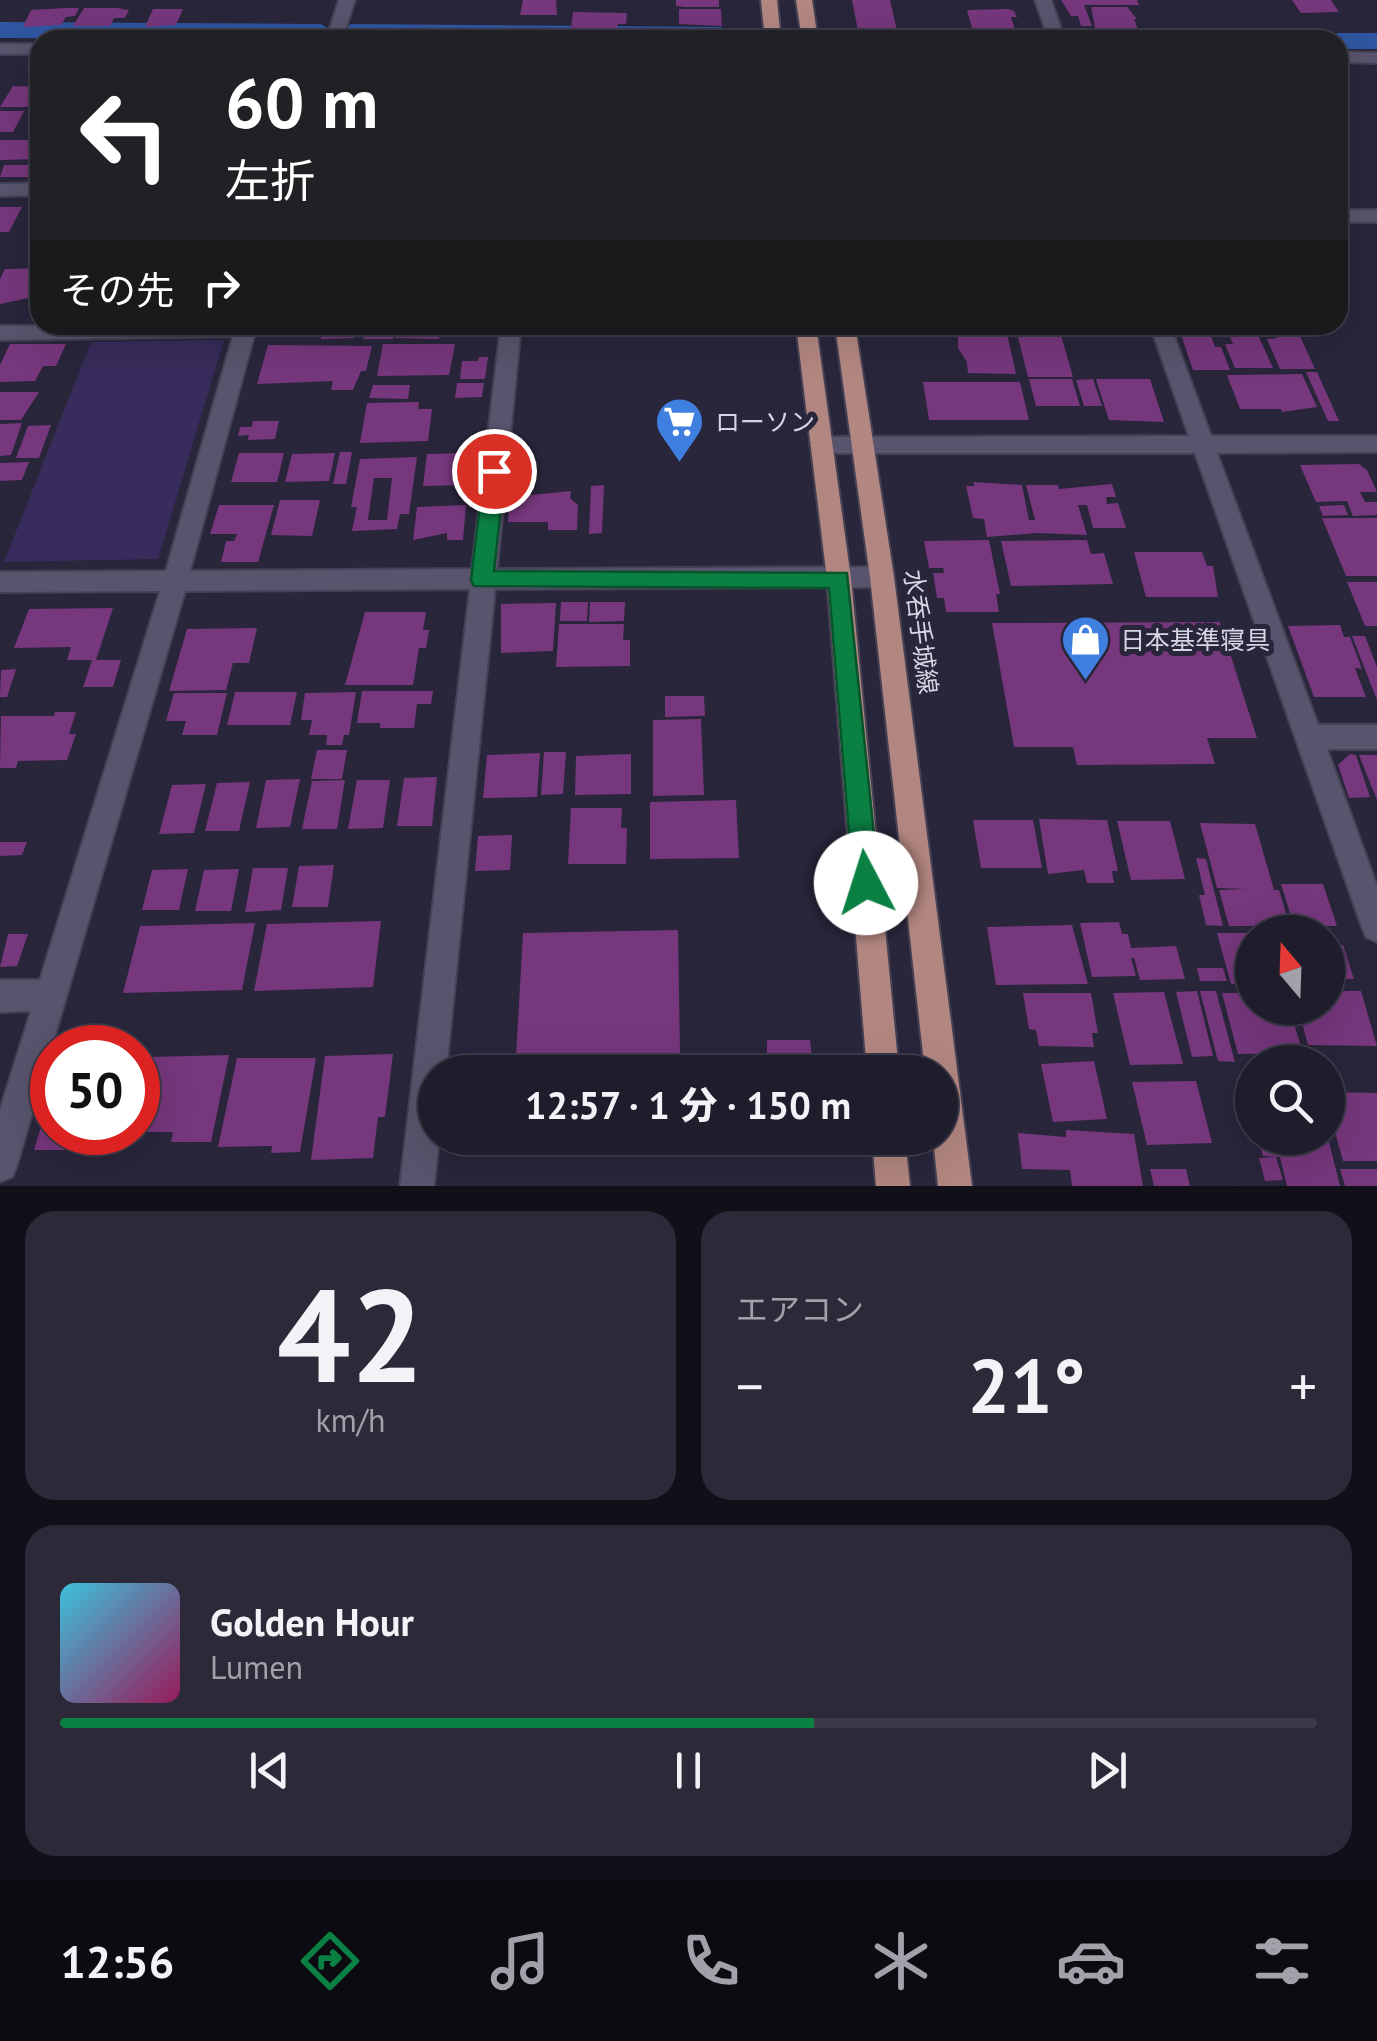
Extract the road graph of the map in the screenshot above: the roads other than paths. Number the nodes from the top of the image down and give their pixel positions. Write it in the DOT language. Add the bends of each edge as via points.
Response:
graph roads {
  1 [pos="347,0"];
  2 [pos="769,0"];
  3 [pos="804,0"];
  4 [pos="1044,0"];
  5 [pos="337,30"];
  6 [pos="771,30"];
  7 [pos="808,30"];
  8 [pos="1054,30"];
  9 [pos="0,49"];
  10 [pos="30,49"];
  11 [pos="1348,57"];
  12 [pos="1377,58"];
  13 [pos="30,189"];
  14 [pos="0,190"];
  15 [pos="1348,216"];
  16 [pos="1377,216"];
  17 [pos="30,331"];
  18 [pos="0,332"];
  19 [pos="244,335"];
  20 [pos="509,335"];
  21 [pos="807,335"];
  22 [pos="846,335"];
  23 [pos="1164,335"];
  24 [pos="860,444"];
  25 [pos="1203,444"];
  26 [pos="821,445"];
  27 [pos="1376,446"];
  28 [pos="882,577"];
  29 [pos="839,579"];
  30 [pos="482,580"];
  31 [pos="0,582"];
  32 [pos="175,582"];
  33 [pos="1308,736"];
  34 [pos="1377,738"];
  35 [pos="1377,927"];
  36 [pos="50,995"];
  37 [pos="0,996"];
  38 [pos="881,1055"];
  39 [pos="890,1155"];
  40 [pos="0,1165"];
  41 [pos="417,1186"];
  42 [pos="893,1186"];
  43 [pos="955,1186"];
  1 -- 5 [label="street"];
  2 -- 6 [label="main road"];
  3 -- 7 [label="main road"];
  4 -- 8 [label="street"];
  9 -- 10 [label="street"];
  11 -- 12 [label="street"];
  13 -- 14 [label="street"];
  15 -- 16 [label="street"];
  17 -- 18 [label="street"];
  19 -- 32 [label="street"];
  20 -- 30 [label="street"];
  21 -- 26 [label="main road"];
  22 -- 24 [label="main road, 水呑手城線"];
  23 -- 25 [label="street"];
  24 -- 25 [label="street"];
  24 -- 26 [label="street"];
  24 -- 28 [label="main road, 水呑手城線"];
  25 -- 27 [label="street"];
  25 -- 33 [label="street"];
  26 -- 29 [label="main road"];
  28 -- 29 [label="street"];
  28 -- 43 [label="main road, 水呑手城線"];
  29 -- 30 [label="street"];
  29 -- 38 [label="main road"];
  30 -- 32 [label="street"];
  30 -- 41 [label="street"];
  31 -- 32 [label="street"];
  32 -- 36 [label="street"];
  33 -- 34 [label="street"];
  33 -- 35 [label="street"];
  36 -- 37 [label="street"];
  36 -- 40 [label="street"];
  39 -- 42 [label="main road"];
}
